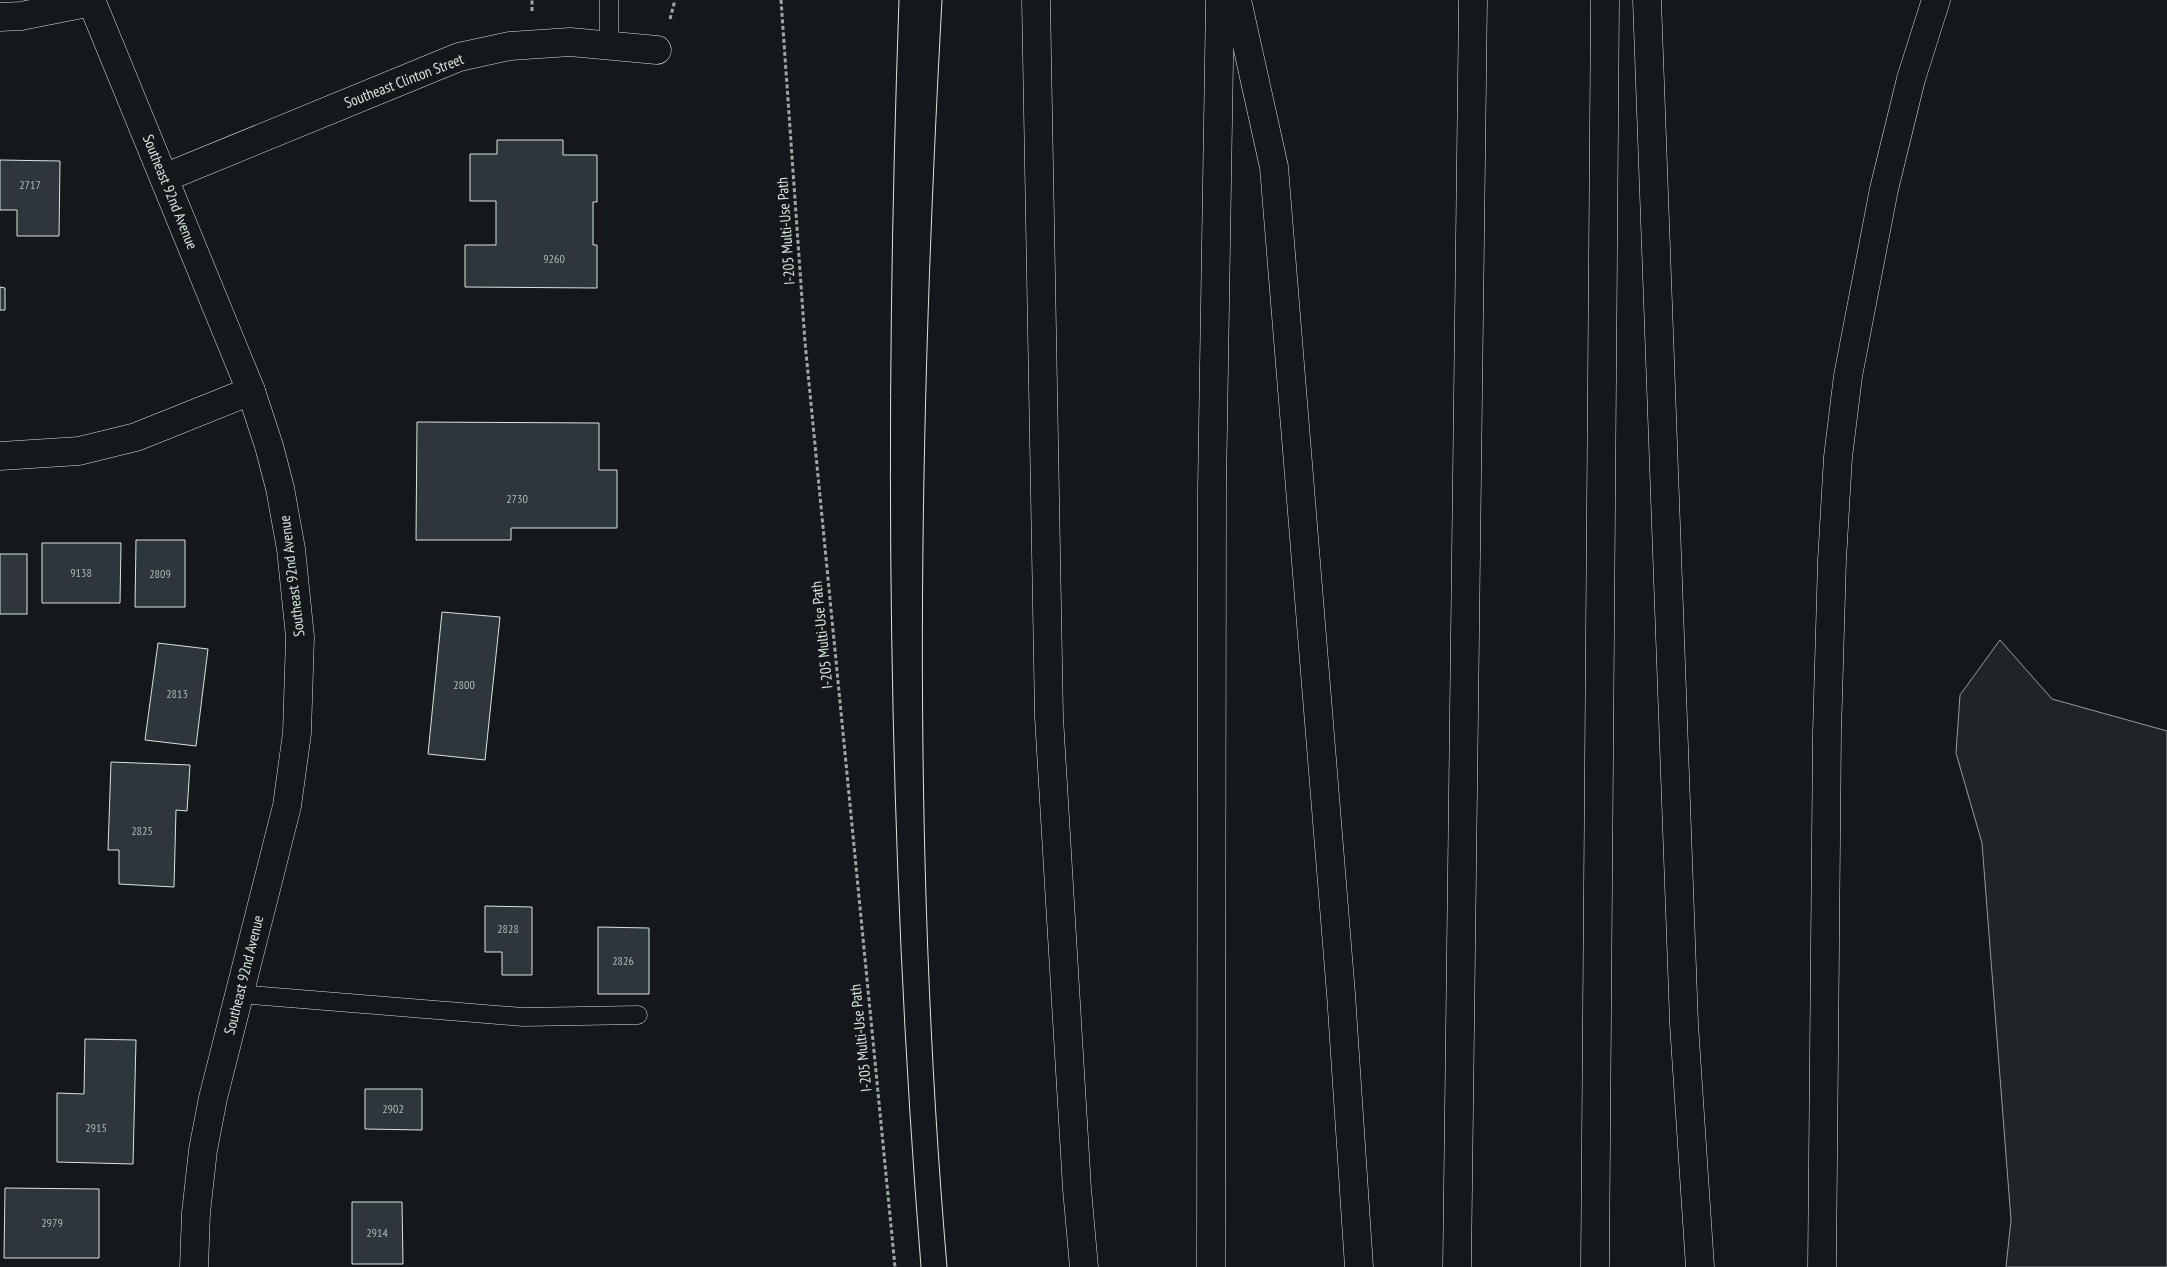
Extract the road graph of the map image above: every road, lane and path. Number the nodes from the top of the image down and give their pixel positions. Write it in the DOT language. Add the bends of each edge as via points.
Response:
graph roads {
  1 [pos="608,0"];
  2 [pos="781,0"];
  3 [pos="1036,0"];
  4 [pos="1220,0"];
  5 [pos="1237,0"];
  6 [pos="1473,0"];
  7 [pos="1605,0"];
  8 [pos="1647,0"];
  9 [pos="1936,0"];
  10 [pos="92,1"];
  11 [pos="0,17"];
  12 [pos="609,46"];
  13 [pos="657,50"];
  14 [pos="164,178"];
  15 [pos="251,391"];
  16 [pos="0,456"];
  17 [pos="240,994"];
  18 [pos="638,1015"];
  19 [pos="194,1267"];
  20 [pos="895,1267"];
  21 [pos="1084,1267"];
  22 [pos="1211,1267"];
  23 [pos="1359,1267"];
  24 [pos="1457,1267"];
  25 [pos="1594,1267"];
  26 [pos="1700,1267"];
  27 [pos="1822,1267"];
  1 -- 12 [label="lane"];
  2 -- 20 [label="path, I-205 Multi-Use Path" via="805,342"];
  3 -- 21 [label="main road" via="1049,717"];
  4 -- 22 [label="main road" via="1212,468"];
  5 -- 23 [label="main road" via="1274,167 1340,984"];
  6 -- 24 [label="main road"];
  7 -- 25 [label="main road"];
  8 -- 26 [label="main road" via="1684,1024"];
  9 -- 27 [label="main road" via="1911,79 1884,189 1848,376 1838,457 1827,733"];
  10 -- 11 [label="main road" via="21,16"];
  10 -- 14 [label="main road, Southeast 92nd Avenue"];
  12 -- 13 [label="main road, Southeast Clinton Street"];
  12 -- 14 [label="main road, Southeast Clinton Street" via="570,42 510,46 459,57"];
  14 -- 15 [label="main road, Southeast 92nd Avenue"];
  15 -- 16 [label="main road" via="136,437 79,451"];
  15 -- 17 [label="main road, Southeast 92nd Avenue" via="278,480 291,549 300,636 300,672 287,806"];
  17 -- 18 [label="lane" via="523,1017"];
  17 -- 19 [label="main road, Southeast 92nd Avenue" via="203,1150"];
}
